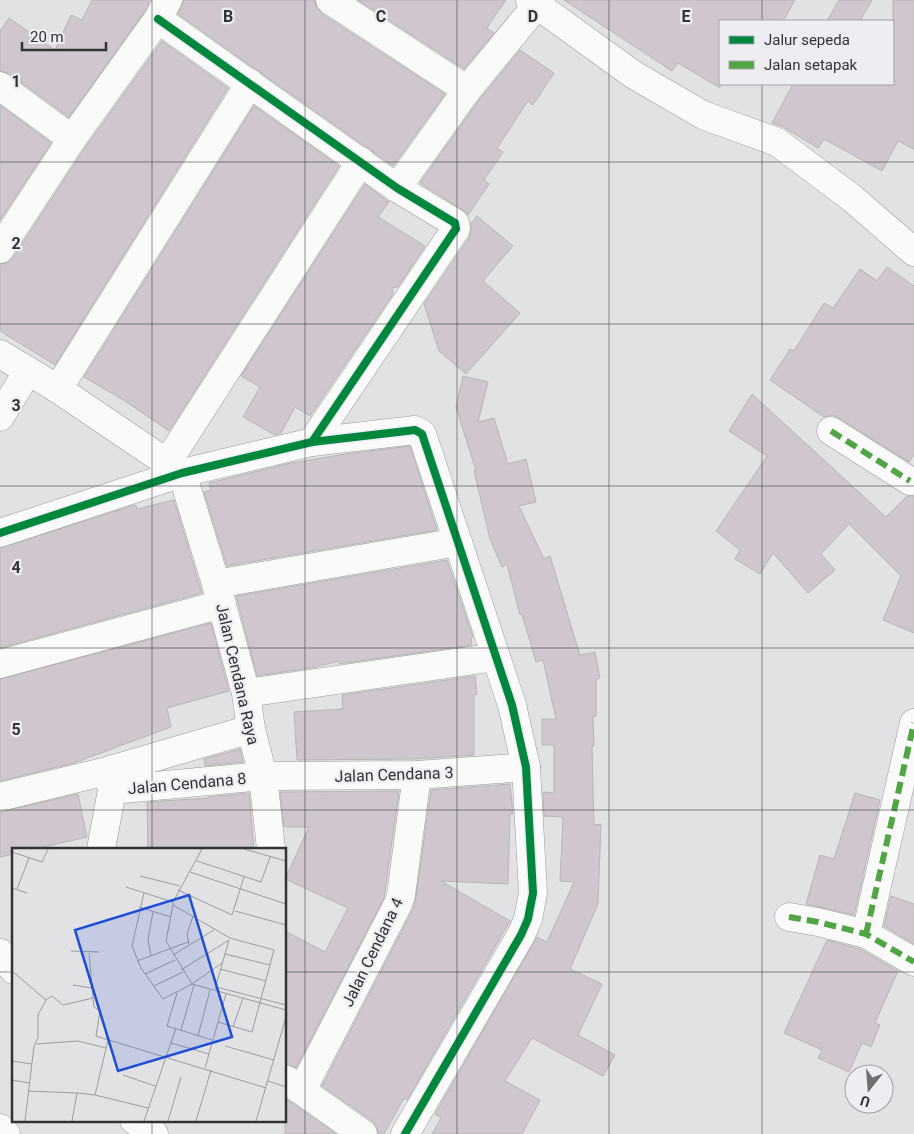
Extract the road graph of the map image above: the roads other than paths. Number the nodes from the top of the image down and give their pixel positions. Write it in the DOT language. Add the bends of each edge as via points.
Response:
graph roads {
  1 [pos="330,0"];
  2 [pos="536,1"];
  3 [pos="163,9"];
  4 [pos="250,83"];
  5 [pos="0,86"];
  6 [pos="467,90"];
  7 [pos="72,138"];
  8 [pos="361,161"];
  9 [pos="397,188"];
  10 [pos="0,249"];
  11 [pos="914,252"];
  12 [pos="0,354"];
  13 [pos="28,371"];
  14 [pos="58,389"];
  15 [pos="3,405"];
  16 [pos="831,431"];
  17 [pos="312,442"];
  18 [pos="174,468"];
  19 [pos="913,480"];
  20 [pos="0,533"];
  21 [pos="458,542"];
  22 [pos="219,594"];
  23 [pos="496,657"];
  24 [pos="0,664"];
  25 [pos="246,693"];
  26 [pos="914,723"];
  27 [pos="251,728"];
  28 [pos="526,767"];
  29 [pos="263,776"];
  30 [pos="417,776"];
  31 [pos="110,781"];
  32 [pos="0,797"];
  33 [pos="101,848"];
  34 [pos="271,848"];
  35 [pos="789,917"];
  36 [pos="866,934"];
  37 [pos="0,953"];
  38 [pos="914,962"];
  39 [pos="12,968"];
  40 [pos="294,1084"];
  41 [pos="126,1122"];
  42 [pos="137,1122"];
  43 [pos="0,1128"];
  44 [pos="6,1134"];
  45 [pos="117,1134"];
  46 [pos="154,1134"];
  47 [pos="363,1134"];
  48 [pos="405,1134"];
  1 -- 6 [label="street"];
  2 -- 6 [label="street"];
  2 -- 11 [label="street" via="634,75 703,115 777,142 853,199"];
  3 -- 4 [label="street"];
  3 -- 7 [label="street"];
  4 -- 8 [label="street"];
  4 -- 14 [label="street"];
  5 -- 7 [label="street"];
  6 -- 9 [label="street"];
  7 -- 10 [label="street"];
  8 -- 9 [label="street"];
  8 -- 18 [label="street"];
  9 -- 17 [label="street" via="455,224 456,229"];
  12 -- 13 [label="street"];
  13 -- 14 [label="street"];
  13 -- 15 [label="street"];
  14 -- 18 [label="street"];
  16 -- 19 [label="street"];
  17 -- 18 [label="street"];
  17 -- 21 [label="street" via="415,430 422,434"];
  18 -- 20 [label="street"];
  18 -- 22 [label="street, Jalan Cendana Raya"];
  21 -- 22 [label="street"];
  21 -- 23 [label="street"];
  22 -- 24 [label="street"];
  22 -- 25 [label="street, Jalan Cendana Raya"];
  23 -- 25 [label="street"];
  23 -- 28 [label="street" via="512,705"];
  25 -- 27 [label="street, Jalan Cendana Raya"];
  26 -- 36 [label="street"];
  27 -- 29 [label="street, Jalan Cendana Raya"];
  27 -- 31 [label="street"];
  28 -- 30 [label="street, Jalan Cendana 3"];
  28 -- 48 [label="street" via="533,893 528,919"];
  29 -- 30 [label="street, Jalan Cendana 3"];
  29 -- 31 [label="street, Jalan Cendana 8"];
  29 -- 34 [label="street, Jalan Cendana Raya"];
  30 -- 40 [label="street, Jalan Cendana 4" via="398,904"];
  31 -- 32 [label="street, Jalan Cendana 8"];
  31 -- 33 [label="street"];
  35 -- 36 [label="street"];
  36 -- 38 [label="street"];
  37 -- 39 [label="street"];
  40 -- 47 [label="street"];
  41 -- 45 [label="street"];
  42 -- 46 [label="street"];
  43 -- 44 [label="street"];
}
